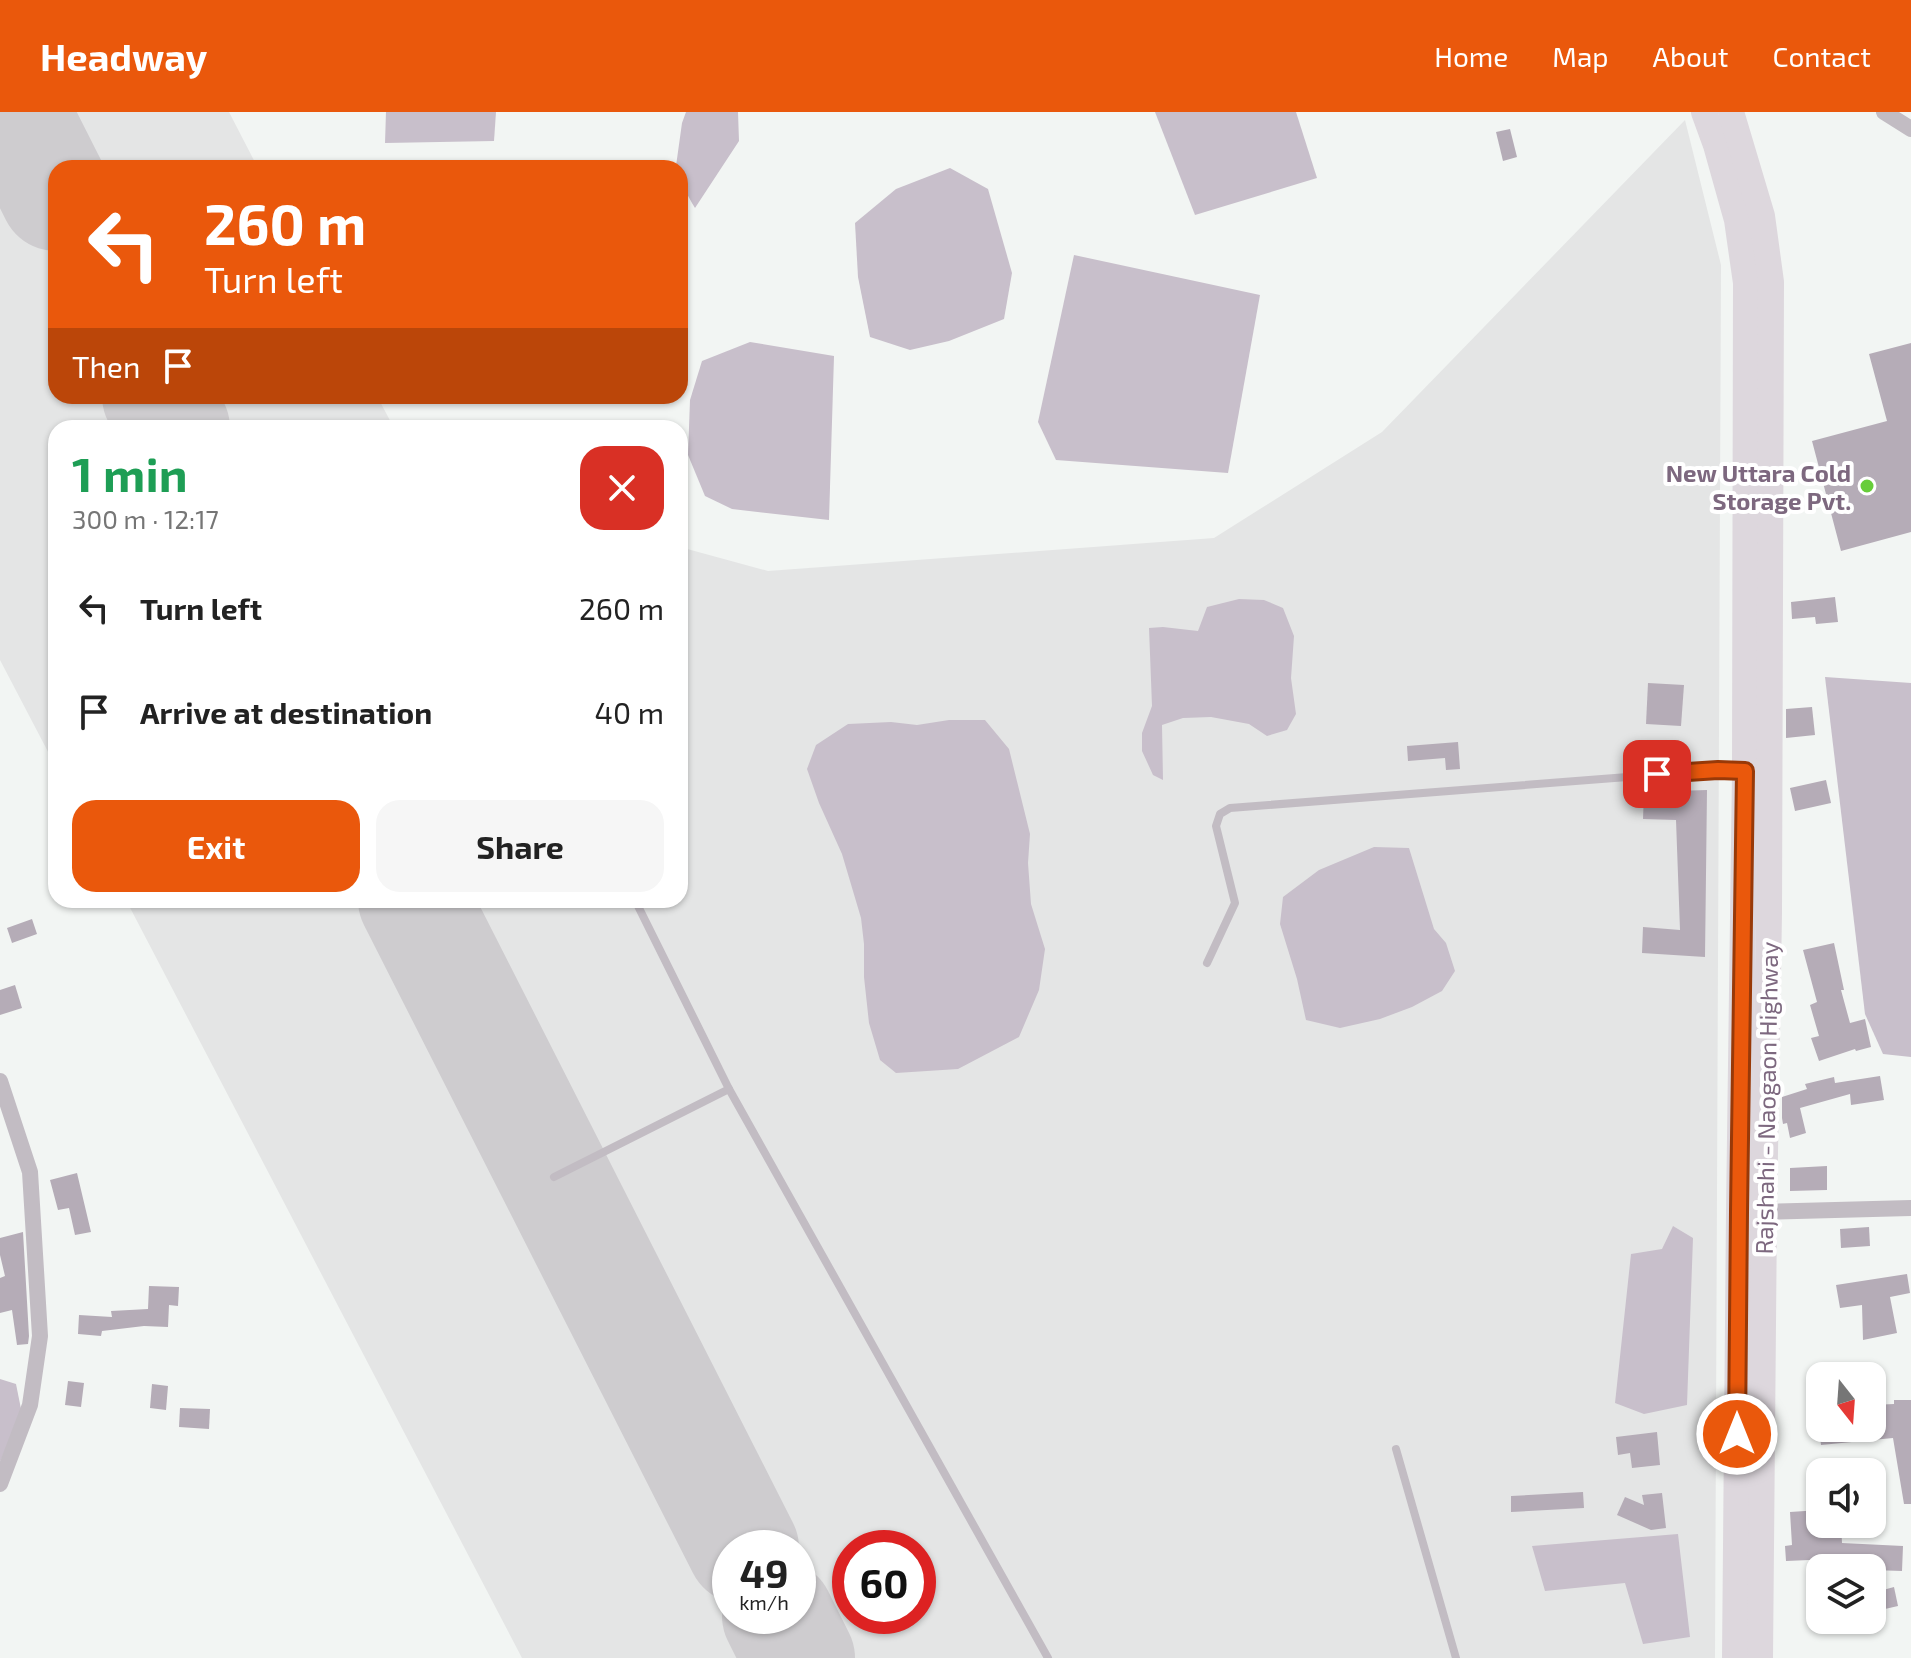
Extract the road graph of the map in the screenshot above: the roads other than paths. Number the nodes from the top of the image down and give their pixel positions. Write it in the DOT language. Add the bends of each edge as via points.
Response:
graph roads {
  1 [pos="1704,112"];
  2 [pos="1731,112"];
  3 [pos="1884,112"];
  4 [pos="1911,129"];
  5 [pos="1745,771"];
  6 [pos="639,908"];
  7 [pos="1207,963"];
  8 [pos="0,1081"];
  9 [pos="729,1089"];
  10 [pos="554,1177"];
  11 [pos="1911,1208"];
  12 [pos="1764,1212"];
  13 [pos="1396,1449"];
  14 [pos="0,1484"];
  15 [pos="1048,1658"];
  16 [pos="1456,1658"];
  17 [pos="1735,1658"];
  18 [pos="1760,1658"];
  1 -- 5 [label="main road, Rajshahi - Naogaon Highway" via="1737,220 1746,283"];
  2 -- 12 [label="main road, Rajshahi - Naogaon Highway" via="1762,216 1771,282"];
  3 -- 4 [label="street"];
  5 -- 7 [label="lane" via="1230,808 1220,814 1216,826 1235,903"];
  5 -- 17 [label="main road, Rajshahi - Naogaon Highway"];
  6 -- 9 [label="lane"];
  8 -- 14 [label="street" via="30,1172 40,1336 30,1405"];
  9 -- 10 [label="lane"];
  9 -- 15 [label="lane"];
  11 -- 12 [label="street"];
  12 -- 18 [label="main road, Rajshahi - Naogaon Highway"];
  13 -- 16 [label="lane"];
}
